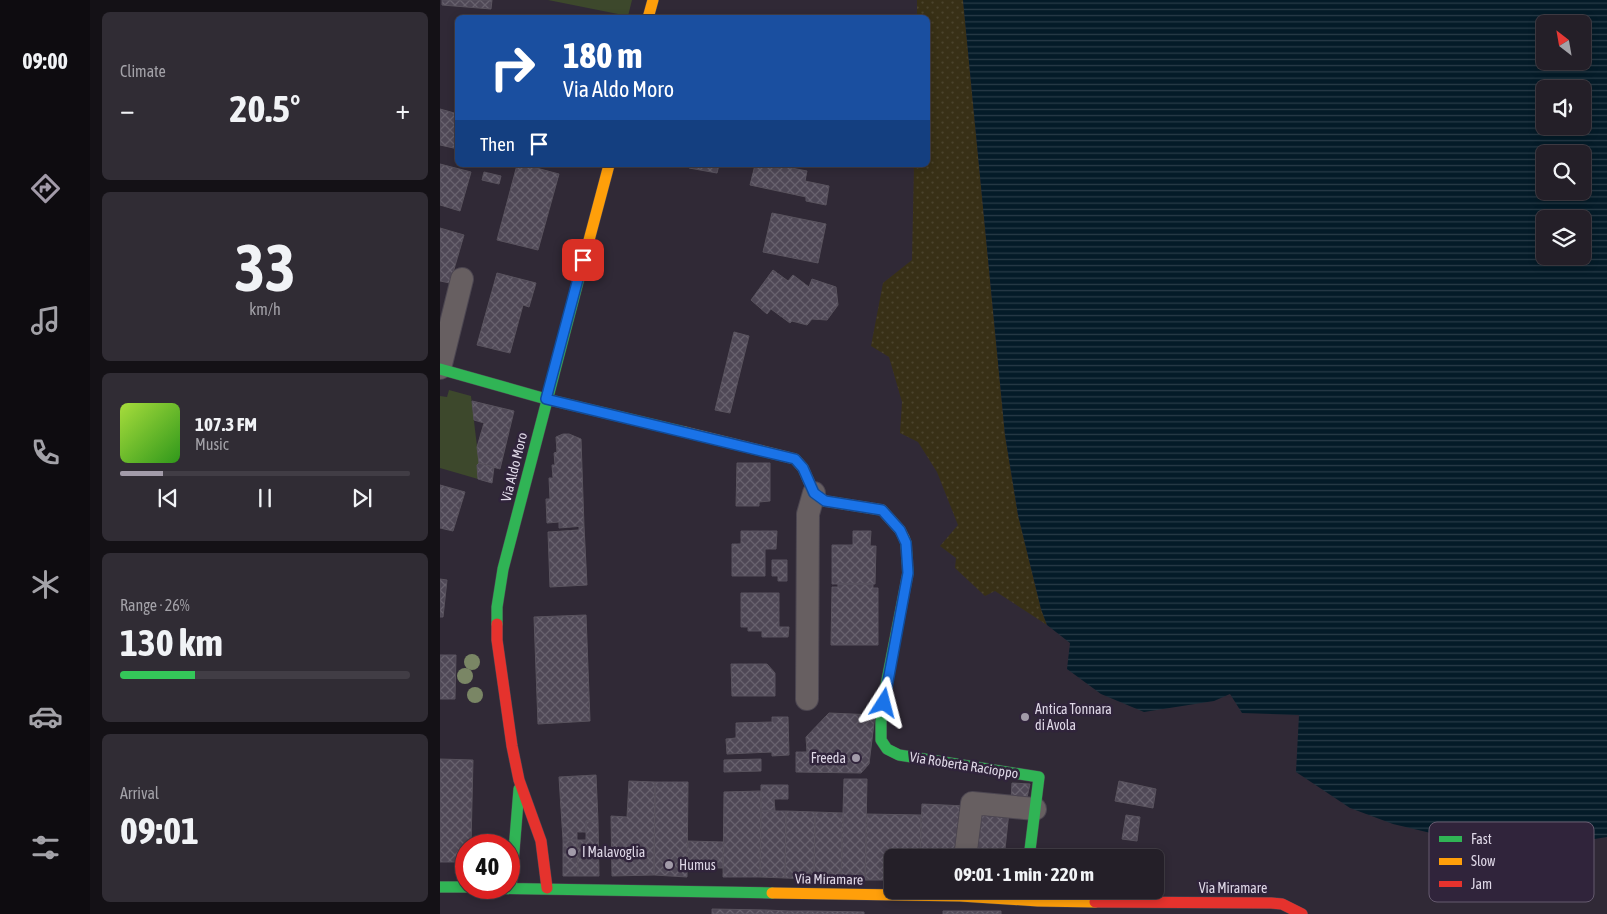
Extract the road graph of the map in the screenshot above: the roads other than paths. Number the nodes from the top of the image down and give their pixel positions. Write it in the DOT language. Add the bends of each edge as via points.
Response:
graph roads {
  1 [pos="653,0"];
  2 [pos="649,15"];
  3 [pos="608,167"];
  4 [pos="462,279"];
  5 [pos="440,369"];
  6 [pos="546,399"];
  7 [pos="814,493"];
  8 [pos="807,700"];
  9 [pos="519,780"];
  10 [pos="1035,809"];
  11 [pos="515,834"];
  12 [pos="966,849"];
  13 [pos="1030,849"];
  14 [pos="440,887"];
  15 [pos="455,887"];
  16 [pos="520,888"];
  17 [pos="547,888"];
  18 [pos="884,892"];
  19 [pos="1047,899"];
  20 [pos="1089,908"];
  21 [pos="1302,914"];
  1 -- 2 [label="street"];
  3 -- 6 [label="street, Via Aldo Moro"];
  4 -- 5 [label="street"];
  5 -- 6 [label="street"];
  6 -- 7 [label="street" via="795,459 803,468"];
  6 -- 9 [label="street, Via Aldo Moro" via="503,569 497,607 497,640"];
  7 -- 8 [label="street" via="808,514"];
  7 -- 10 [label="street, Via Roberta Racioppo" via="825,501 882,510 900,530 906,543 908,573 886,684 881,740 899,755 1039,777"];
  9 -- 11 [label="street"];
  9 -- 17 [label="street" via="541,841"];
  10 -- 12 [label="street" via="972,803"];
  10 -- 13 [label="street, Via Roberta Racioppo"];
  14 -- 15 [label="street"];
  16 -- 17 [label="street, Via Miramare"];
  17 -- 18 [label="street, Via Miramare"];
  19 -- 20 [label="street, Via Miramare"];
  20 -- 21 [label="street, Via Miramare" via="1114,903 1271,903 1282,904"];
}
